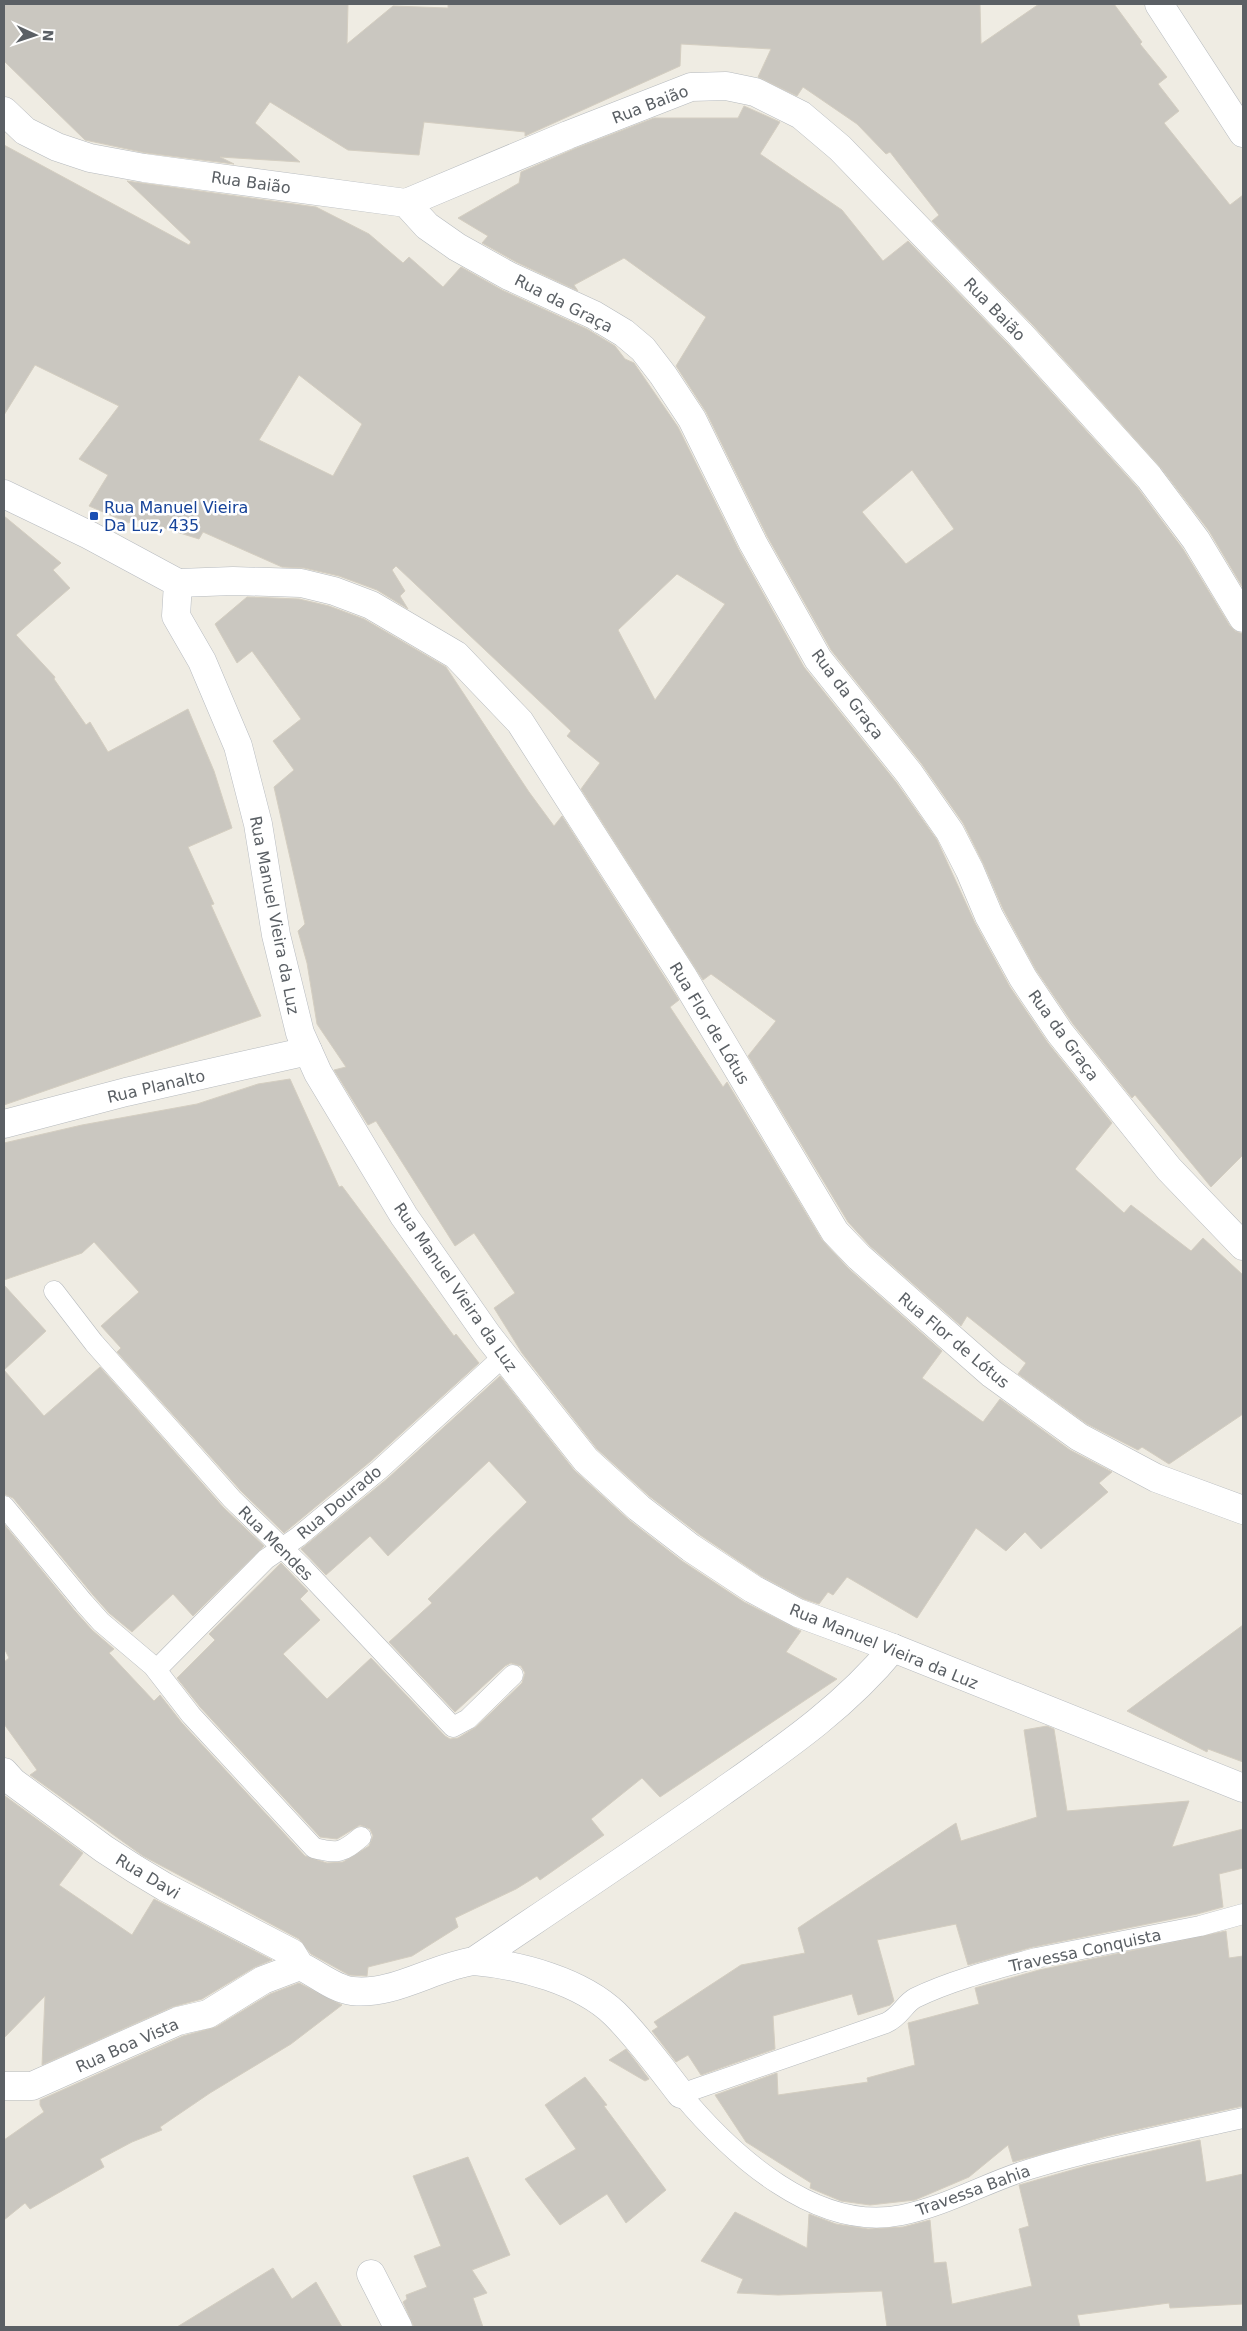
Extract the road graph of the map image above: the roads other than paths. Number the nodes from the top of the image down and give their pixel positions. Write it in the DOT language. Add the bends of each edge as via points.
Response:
graph roads {
  1 [pos="1159,4"];
  2 [pos="4,111"];
  3 [pos="1243,132"];
  4 [pos="406,203"];
  5 [pos="6,499"];
  6 [pos="178,582"];
  7 [pos="1243,618"];
  8 [pos="308,1051"];
  9 [pos="4,1124"];
  10 [pos="1243,1246"];
  11 [pos="54,1291"];
  12 [pos="504,1356"];
  13 [pos="4,1506"];
  14 [pos="1243,1510"];
  15 [pos="282,1548"];
  16 [pos="893,1648"];
  17 [pos="156,1670"];
  18 [pos="513,1675"];
  19 [pos="4,1772"];
  20 [pos="1243,1788"];
  21 [pos="361,1837"];
  22 [pos="1243,1914"];
  23 [pos="474,1962"];
  24 [pos="300,1966"];
  25 [pos="4,2086"];
  26 [pos="681,2094"];
  27 [pos="1243,2118"];
  28 [pos="371,2274"];
  29 [pos="398,2327"];
  1 -- 3 [label="street"];
  2 -- 4 [label="street, Rua Baião" via="25,131 57,147 90,158"];
  4 -- 7 [label="street, Rua Baião" via="691,87 726,86 755,92 801,114 840,148 1020,334 1148,477 1196,540"];
  4 -- 10 [label="street, Rua da Graça" via="427,226 457,247 509,276 594,315 643,349 692,420 754,543 818,659 909,773 950,832 989,916 1023,978 1066,1041 1168,1169"];
  5 -- 6 [label="street" via="89,535"];
  6 -- 8 [label="street, Rua Manuel Vieira da Luz" via="176,616 202,661 238,746 258,824 276,935 300,1033"];
  6 -- 14 [label="street, Rua Flor de Lótus" via="301,583 334,591 371,605 456,655 520,722 682,975 835,1232 992,1374 1079,1437 1156,1478"];
  8 -- 9 [label="street, Rua Planalto" via="126,1092"];
  8 -- 12 [label="street, Rua Manuel Vieira da Luz" via="404,1216"];
  11 -- 15 [label="lane, Rua Mendes" via="151,1410 232,1499"];
  12 -- 15 [label="lane, Rua Dourado" via="379,1470"];
  12 -- 16 [label="street, Rua Manuel Vieira da Luz" via="586,1460 639,1508 691,1548 753,1589 798,1613"];
  13 -- 17 [label="lane" via="84,1604"];
  15 -- 17 [label="lane, Rua Dourado" via="266,1559"];
  15 -- 18 [label="lane, Rua Mendes" via="453,1727 468,1719"];
  16 -- 20 [label="street, Rua Manuel Vieira da Luz"];
  16 -- 23 [label="street" via="871,1675 801,1736"];
  17 -- 21 [label="lane" via="191,1715 314,1848 333,1853 346,1850"];
  19 -- 24 [label="street, Rua Davi" via="104,1849 165,1887 292,1953"];
  22 -- 26 [label="lane, Travessa Conquista" via="1012,1965 912,2000 896,2018 886,2023"];
  23 -- 24 [label="street, Rua Davi" via="455,1964 389,1988 364,1991 345,1989"];
  23 -- 26 [label="street" via="526,1969 552,1978 614,2012"];
  24 -- 25 [label="street, Rua Boa Vista" via="263,1980 208,2014 178,2021 32,2086"];
  26 -- 27 [label="lane, Travessa Bahia" via="723,2141 788,2189 823,2208 841,2214 866,2216 900,2216 920,2211 1031,2169 1112,2146"];
  28 -- 29 [label="street"];
}
